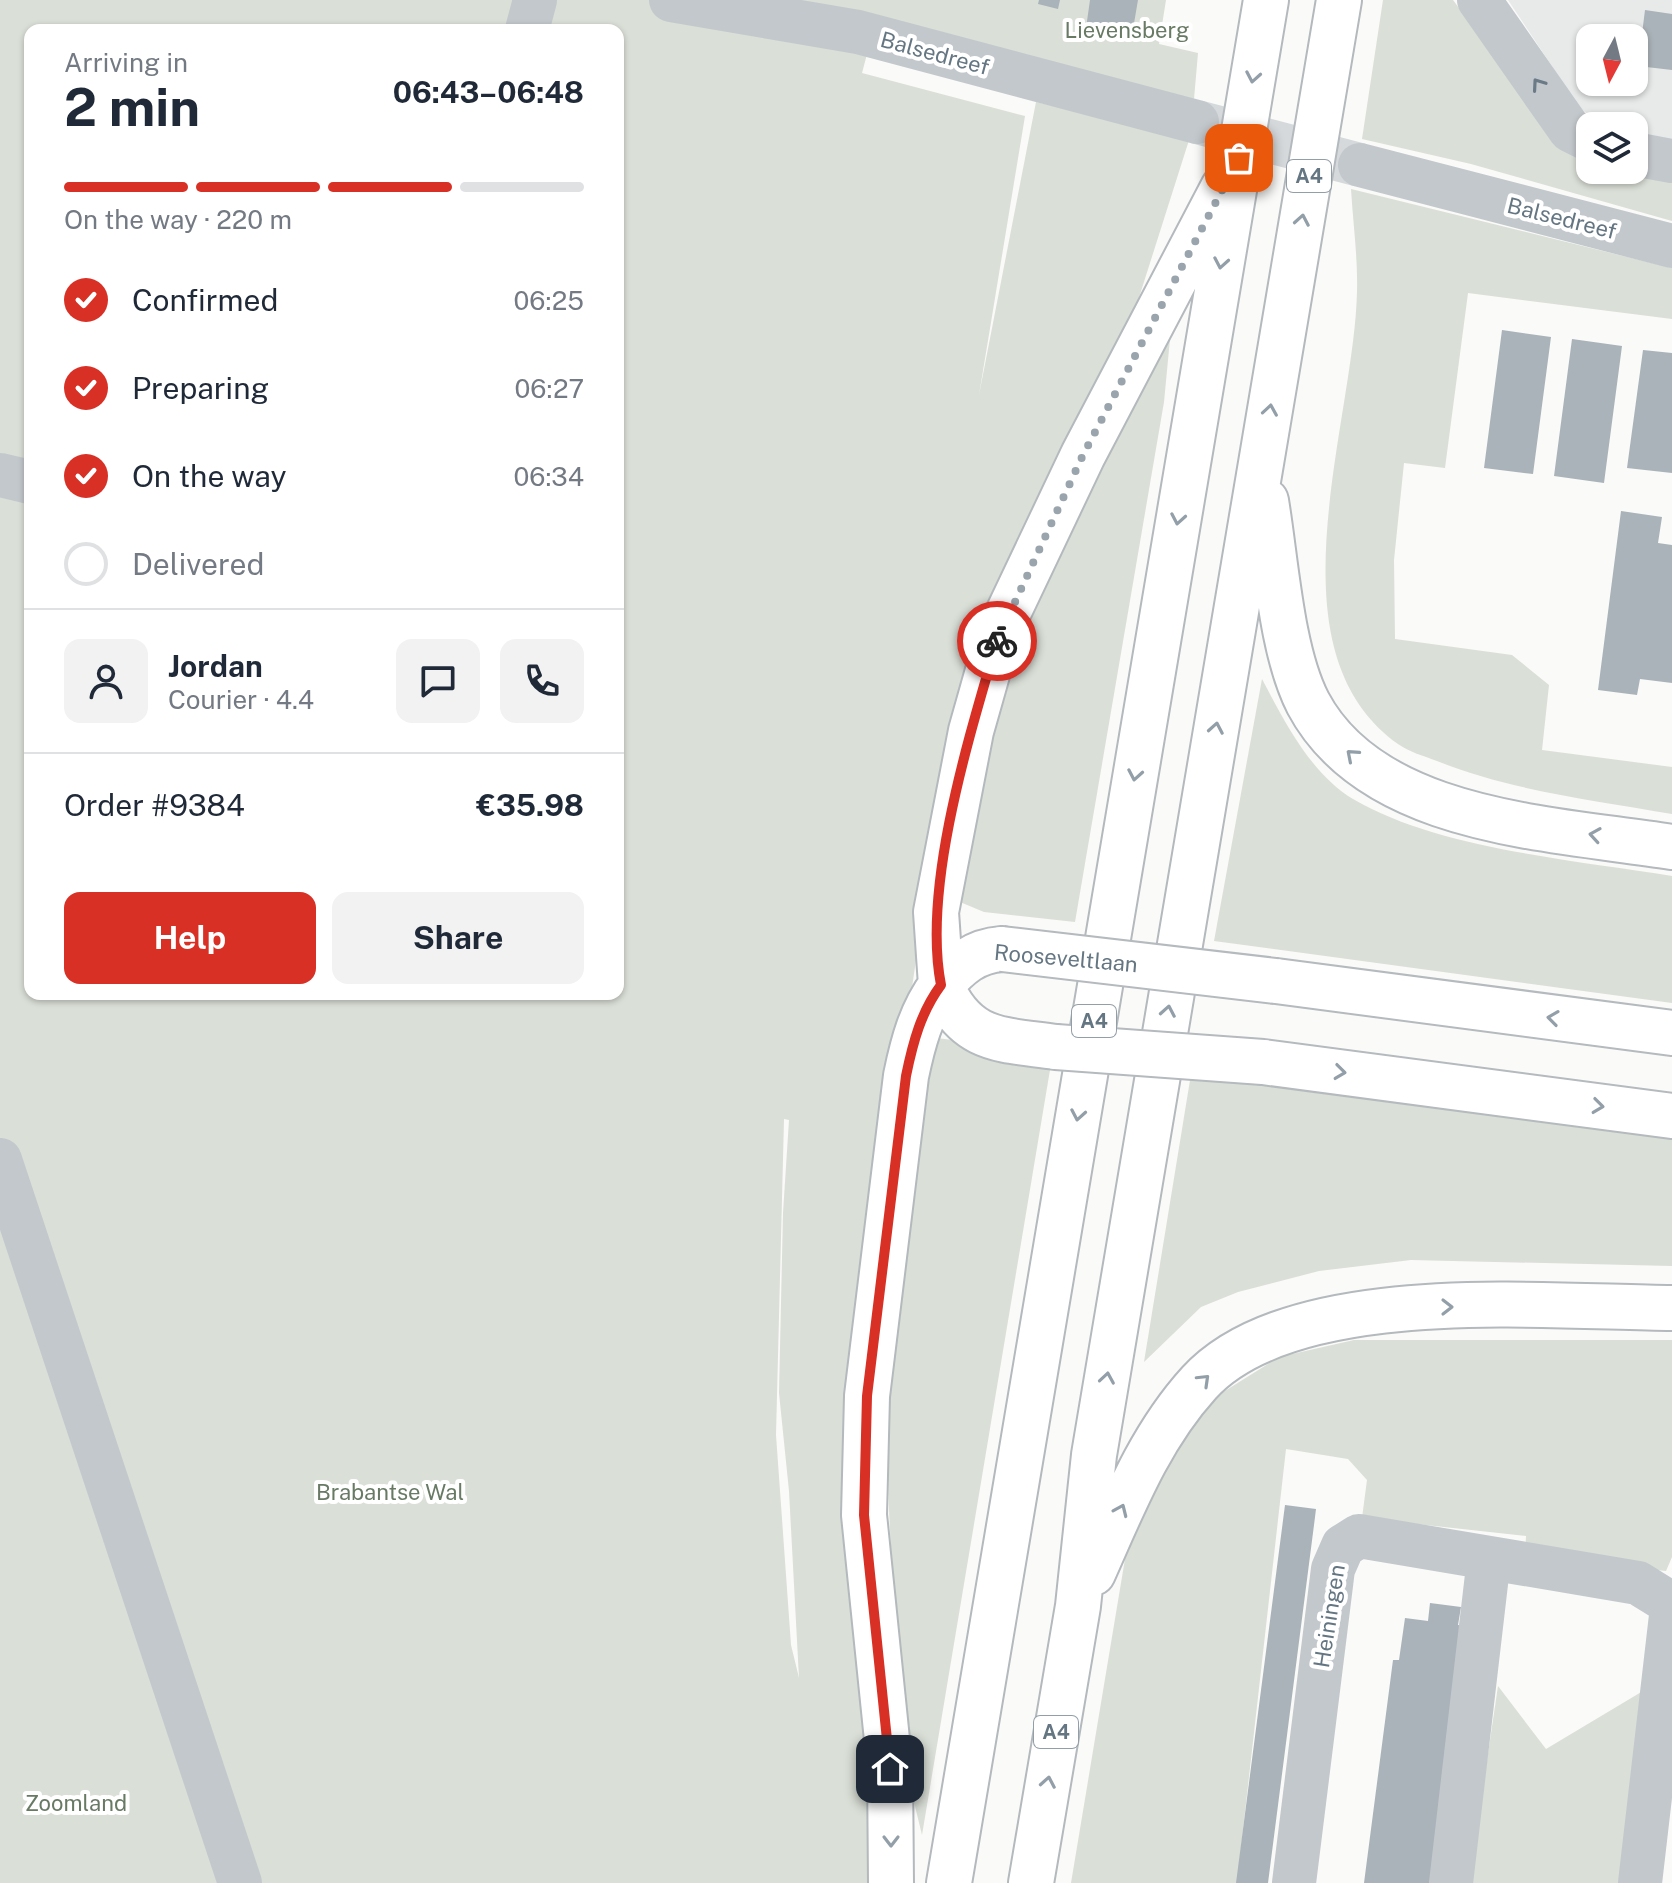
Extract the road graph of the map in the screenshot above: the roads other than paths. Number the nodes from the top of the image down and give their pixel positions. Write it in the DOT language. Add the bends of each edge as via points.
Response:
graph roads {
  1 [pos="535,0"];
  2 [pos="671,0"];
  3 [pos="1266,0"];
  4 [pos="1339,0"];
  5 [pos="1479,0"];
  6 [pos="529,24"];
  7 [pos="1197,122"];
  8 [pos="1576,133"];
  9 [pos="1648,157"];
  10 [pos="1239,158"];
  11 [pos="1672,161"];
  12 [pos="1360,165"];
  13 [pos="1672,246"];
  14 [pos="1260,468"];
  15 [pos="0,475"];
  16 [pos="24,481"];
  17 [pos="1672,847"];
  18 [pos="941,985"];
  19 [pos="1672,1033"];
  20 [pos="1672,1116"];
  21 [pos="0,1160"];
  22 [pos="1672,1308"];
  23 [pos="1489,1558"];
  24 [pos="1078,1606"];
  25 [pos="1672,1606"];
  26 [pos="240,1883"];
  27 [pos="891,1883"];
  28 [pos="949,1883"];
  29 [pos="1031,1883"];
  30 [pos="1294,1883"];
  31 [pos="1451,1883"];
  32 [pos="1640,1883"];
  1 -- 6 [label="street"];
  2 -- 7 [label="street, Balsedreef" via="858,32"];
  3 -- 10 [label="main road, A4, one-way"];
  14 -- 4 [label="main road, A4, one-way"];
  8 -- 5 [label="street, one-way"];
  9 -- 11 [label="street"];
  10 -- 18 [label="main road, A4" via="1083,455 999,632 971,731 936,912"];
  10 -- 28 [label="main road, A4, one-way"];
  12 -- 13 [label="street, Balsedreef"];
  17 -- 14 [label="main road, A4, one-way" via="1513,822 1435,803 1379,778 1349,753 1308,703 1294,666"];
  24 -- 14 [label="main road, A4, one-way" via="1094,1455"];
  15 -- 16 [label="street"];
  19 -- 18 [label="main road, Rooseveltlaan, one-way, bridge" via="1002,949 971,957"];
  18 -- 20 [label="main road, one-way, bridge" via="958,1016 987,1037 1263,1062"];
  18 -- 27 [label="main road, Rooseveltlaan, one-way" via="914,1036 906,1076 867,1396 864,1515 890,1769"];
  21 -- 26 [label="street"];
  24 -- 22 [label="main road, A4, one-way" via="1165,1425 1231,1355 1333,1317 1395,1307"];
  23 -- 25 [label="street, Heiningen" via="1638,1583"];
  23 -- 30 [label="street, Heiningen" via="1359,1536 1343,1546 1333,1569"];
  23 -- 31 [label="street"];
  29 -- 24 [label="main road, A4, one-way"];
  25 -- 32 [label="street"];
}
